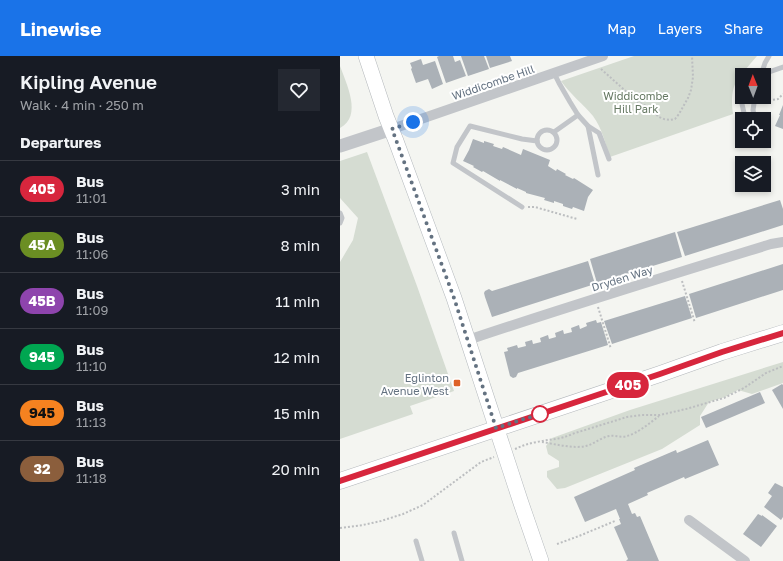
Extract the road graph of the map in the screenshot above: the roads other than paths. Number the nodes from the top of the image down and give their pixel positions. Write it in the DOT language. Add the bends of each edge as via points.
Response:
graph roads {
  1 [pos="366,56"];
  2 [pos="603,56"];
  3 [pos="769,56"];
  4 [pos="783,67"];
  5 [pos="763,68"];
  6 [pos="771,71"];
  7 [pos="554,73"];
  8 [pos="578,115"];
  9 [pos="588,126"];
  10 [pos="392,129"];
  11 [pos="554,132"];
  12 [pos="537,141"];
  13 [pos="340,146"];
  14 [pos="609,160"];
  15 [pos="598,175"];
  16 [pos="522,207"];
  17 [pos="340,213"];
  18 [pos="340,223"];
  19 [pos="783,242"];
  20 [pos="783,333"];
  21 [pos="468,340"];
  22 [pos="496,428"];
  23 [pos="340,481"];
  24 [pos="689,520"];
  25 [pos="454,533"];
  26 [pos="416,542"];
  27 [pos="422,561"];
  28 [pos="462,561"];
  29 [pos="541,561"];
  30 [pos="745,561"];
  1 -- 10 [label="main road"];
  2 -- 7 [label="street, Widdicombe Hill"];
  3 -- 5 [label="lane"];
  4 -- 6 [label="lane"];
  7 -- 8 [label="lane"];
  7 -- 10 [label="street, Widdicombe Hill"];
  8 -- 9 [label="lane"];
  8 -- 11 [label="lane"];
  9 -- 14 [label="lane" via="599,133"];
  9 -- 15 [label="lane"];
  10 -- 13 [label="street"];
  10 -- 21 [label="main road"];
  11 -- 12 [label="lane" via="542,131"];
  11 -- 12 [label="lane" via="558,142 554,148 543,150"];
  12 -- 16 [label="lane" via="470,126 457,147 454,162"];
  17 -- 18 [label="lane"];
  19 -- 21 [label="street, Dryden Way" via="679,272"];
  20 -- 22 [label="main road"];
  21 -- 22 [label="main road"];
  22 -- 23 [label="main road"];
  22 -- 29 [label="main road"];
  24 -- 30 [label="street"];
  25 -- 28 [label="lane"];
  26 -- 27 [label="lane"];
}
